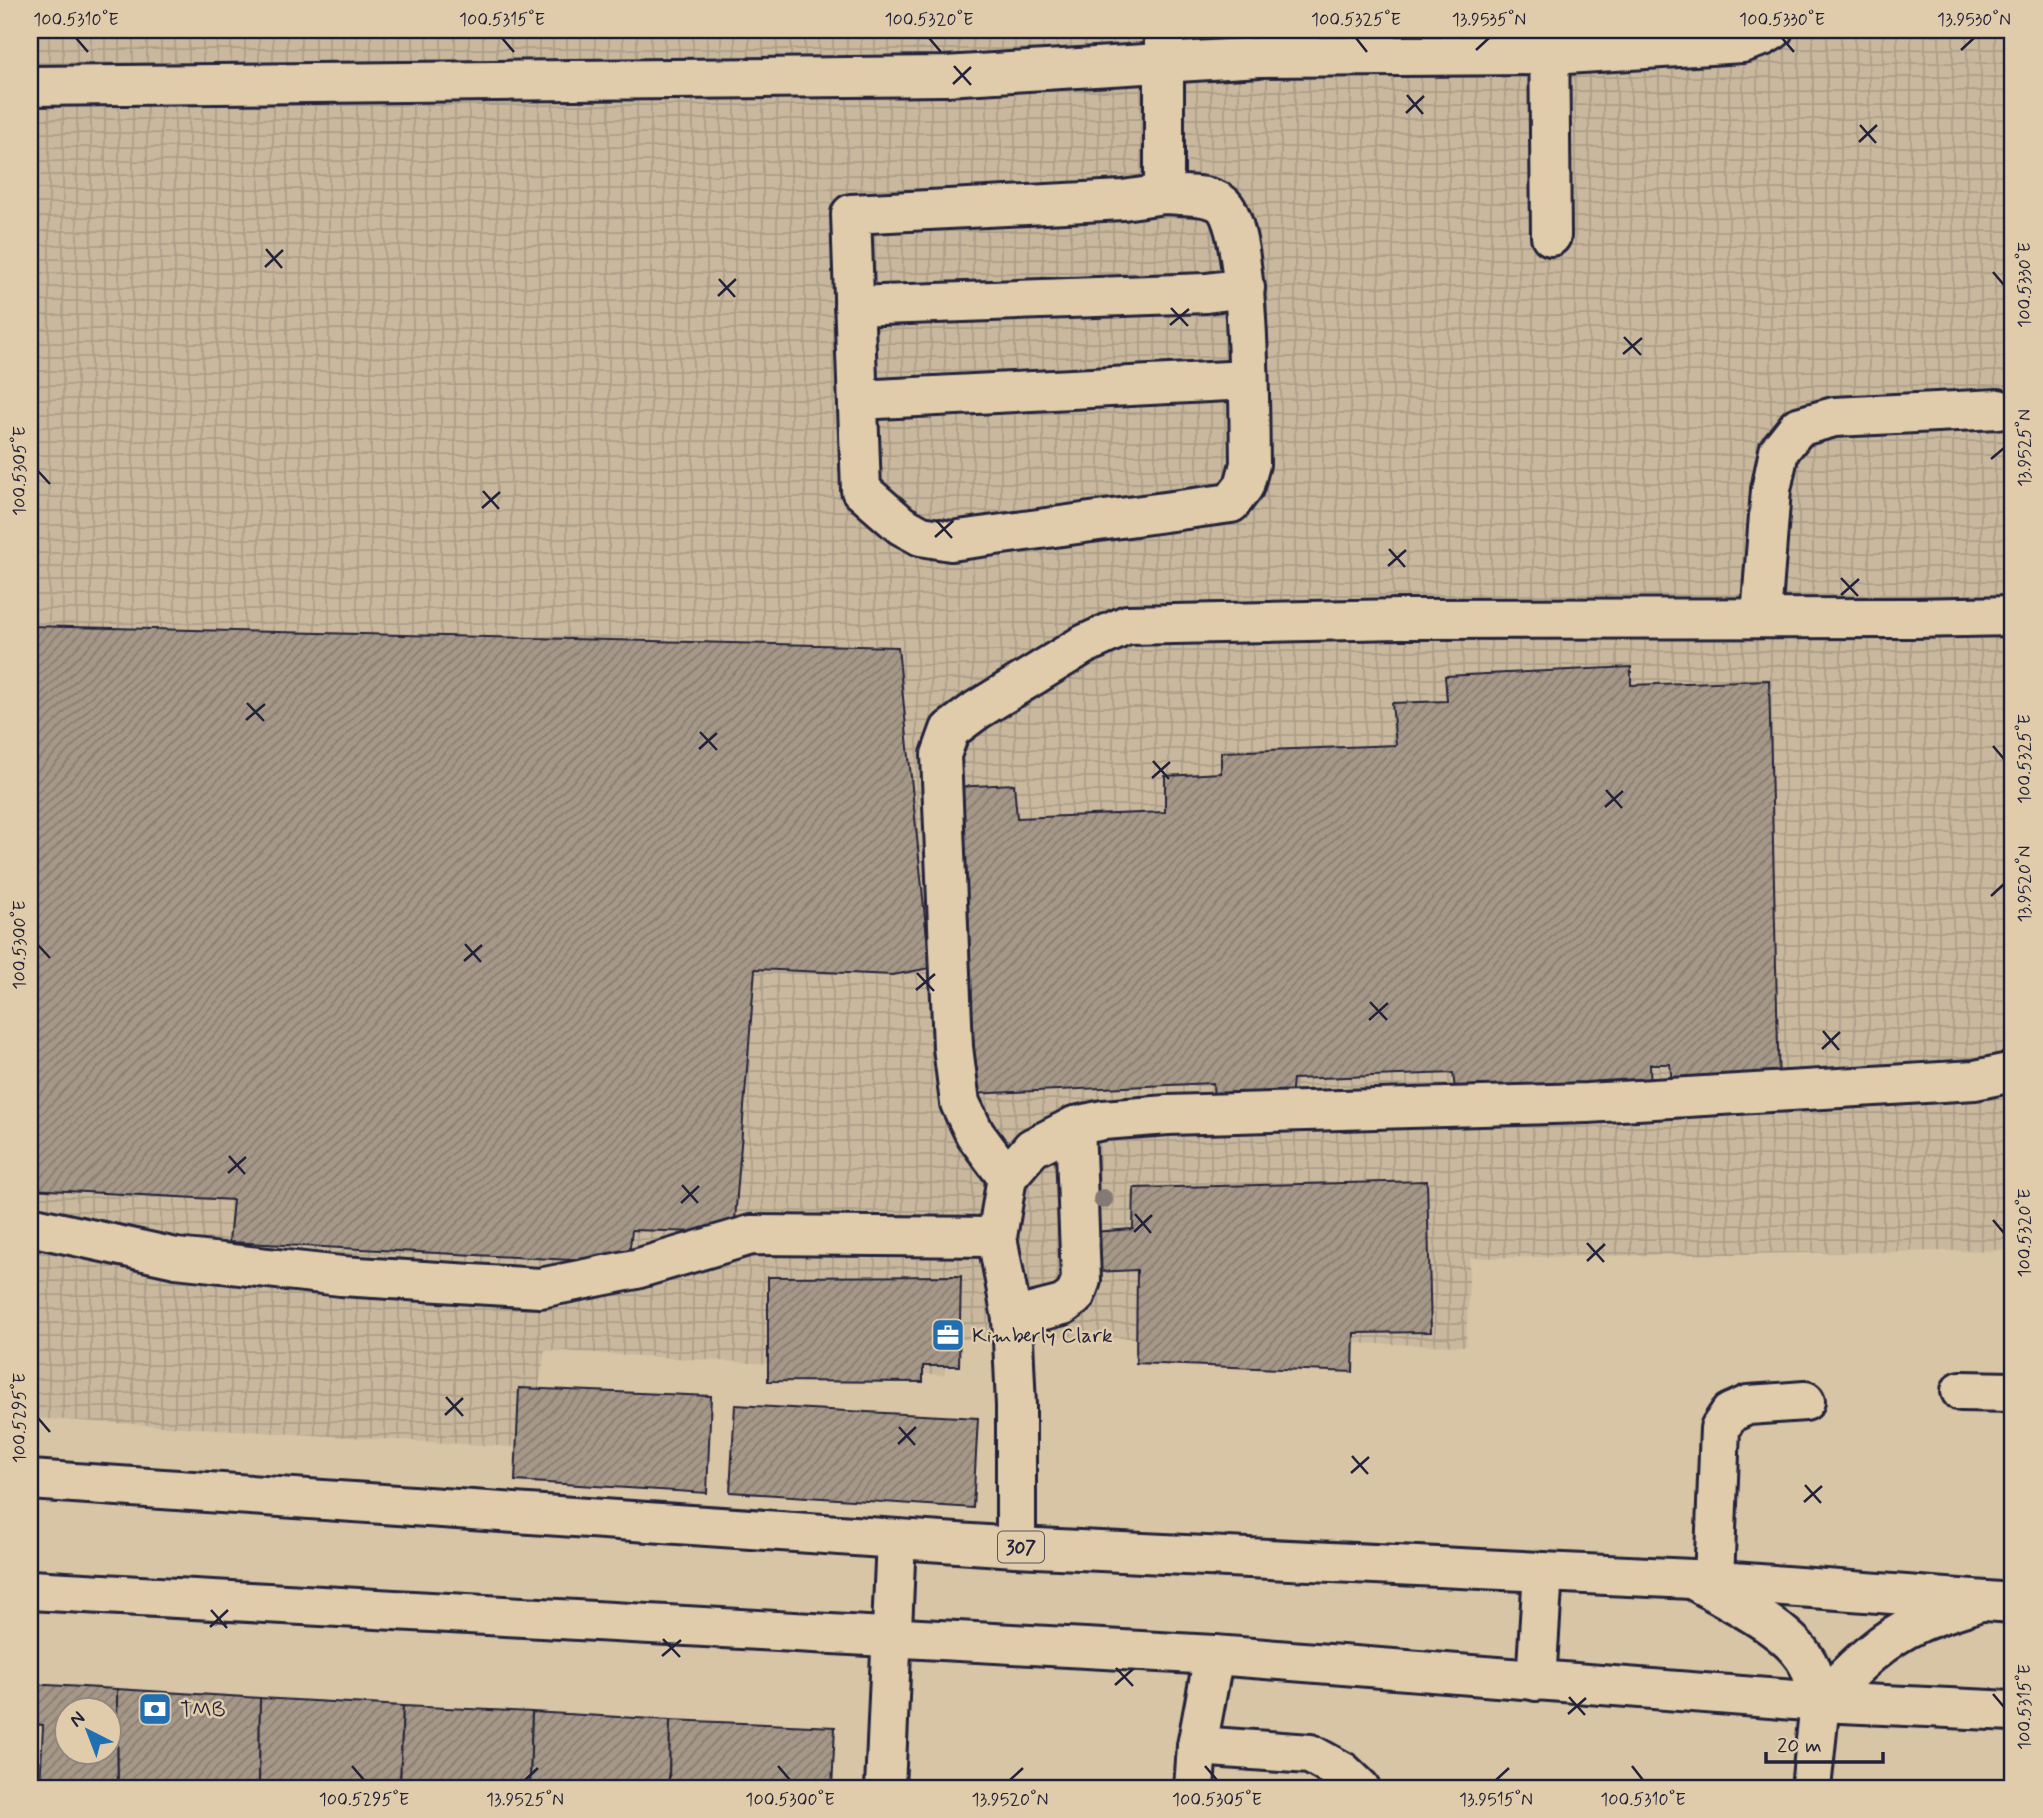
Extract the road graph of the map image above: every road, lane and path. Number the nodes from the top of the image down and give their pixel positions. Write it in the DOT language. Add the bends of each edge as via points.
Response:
graph roads {
  1 [pos="1773,30"];
  2 [pos="1549,42"];
  3 [pos="1164,47"];
  4 [pos="30,86"];
  5 [pos="1164,194"];
  6 [pos="1551,236"];
  7 [pos="1245,288"];
  8 [pos="854,306"];
  9 [pos="1248,380"];
  10 [pos="858,400"];
  11 [pos="1998,409"];
  12 [pos="2013,616"];
  13 [pos="1761,617"];
  14 [pos="2013,1072"];
  15 [pos="1076,1126"];
  16 [pos="1007,1177"];
  17 [pos="30,1226"];
  18 [pos="997,1237"];
  19 [pos="1012,1318"];
  20 [pos="1961,1391"];
  21 [pos="2013,1392"];
  22 [pos="1805,1401"];
  23 [pos="30,1480"];
  24 [pos="896,1539"];
  25 [pos="1016,1547"];
  26 [pos="1543,1572"];
  27 [pos="1703,1580"];
  28 [pos="30,1590"];
  29 [pos="1997,1602"];
  30 [pos="893,1637"];
  31 [pos="1214,1655"];
  32 [pos="1536,1681"];
  33 [pos="1820,1702"];
  34 [pos="2013,1711"];
  35 [pos="1197,1746"];
  36 [pos="885,1788"];
  37 [pos="1194,1788"];
  38 [pos="1360,1788"];
  39 [pos="1811,1788"];
  1 -- 2 [label="main road" via="1742,43"];
  2 -- 3 [label="main road" via="1260,57"];
  2 -- 6 [label="main road"];
  3 -- 4 [label="main road" via="945,76"];
  3 -- 5 [label="main road"];
  5 -- 7 [label="main road" via="1211,198 1224,205 1232,219"];
  5 -- 8 [label="main road" via="850,214"];
  7 -- 8 [label="main road"];
  7 -- 9 [label="main road"];
  8 -- 10 [label="main road"];
  9 -- 10 [label="main road"];
  9 -- 10 [label="main road" via="1250,464 1244,486 1231,503 951,541 921,536 901,525 861,490"];
  11 -- 13 [label="main road" via="1834,416 1798,427 1779,451 1770,490"];
  12 -- 13 [label="main road"];
  13 -- 16 [label="main road" via="1127,625 1083,645 950,730 941,755 953,1047 960,1103 975,1134"];
  14 -- 15 [label="main road" via="1975,1080 1587,1103 1168,1115"];
  15 -- 16 [label="main road" via="1032,1148"];
  15 -- 19 [label="main road" via="1082,1280 1075,1296 1063,1305"];
  16 -- 18 [label="main road"];
  17 -- 18 [label="main road" via="176,1258 341,1276 540,1288 636,1269 751,1235"];
  18 -- 19 [label="main road"];
  19 -- 25 [label="main road"];
  20 -- 21 [label="main road"];
  22 -- 27 [label="main road" via="1748,1405 1730,1413 1720,1428"];
  23 -- 24 [label="main road, 307"];
  24 -- 25 [label="main road, 307"];
  24 -- 30 [label="main road"];
  25 -- 26 [label="main road, 307"];
  26 -- 27 [label="main road, 307"];
  26 -- 32 [label="main road"];
  27 -- 29 [label="main road, 307"];
  27 -- 33 [label="main road" via="1796,1646 1810,1666"];
  28 -- 30 [label="main road"];
  29 -- 33 [label="main road" via="1916,1624 1883,1644"];
  30 -- 31 [label="main road"];
  30 -- 36 [label="main road"];
  31 -- 32 [label="main road"];
  31 -- 35 [label="main road"];
  32 -- 33 [label="main road"];
  33 -- 34 [label="main road"];
  33 -- 39 [label="main road"];
  35 -- 37 [label="main road"];
  35 -- 38 [label="main road" via="1310,1754 1343,1772"];
}
